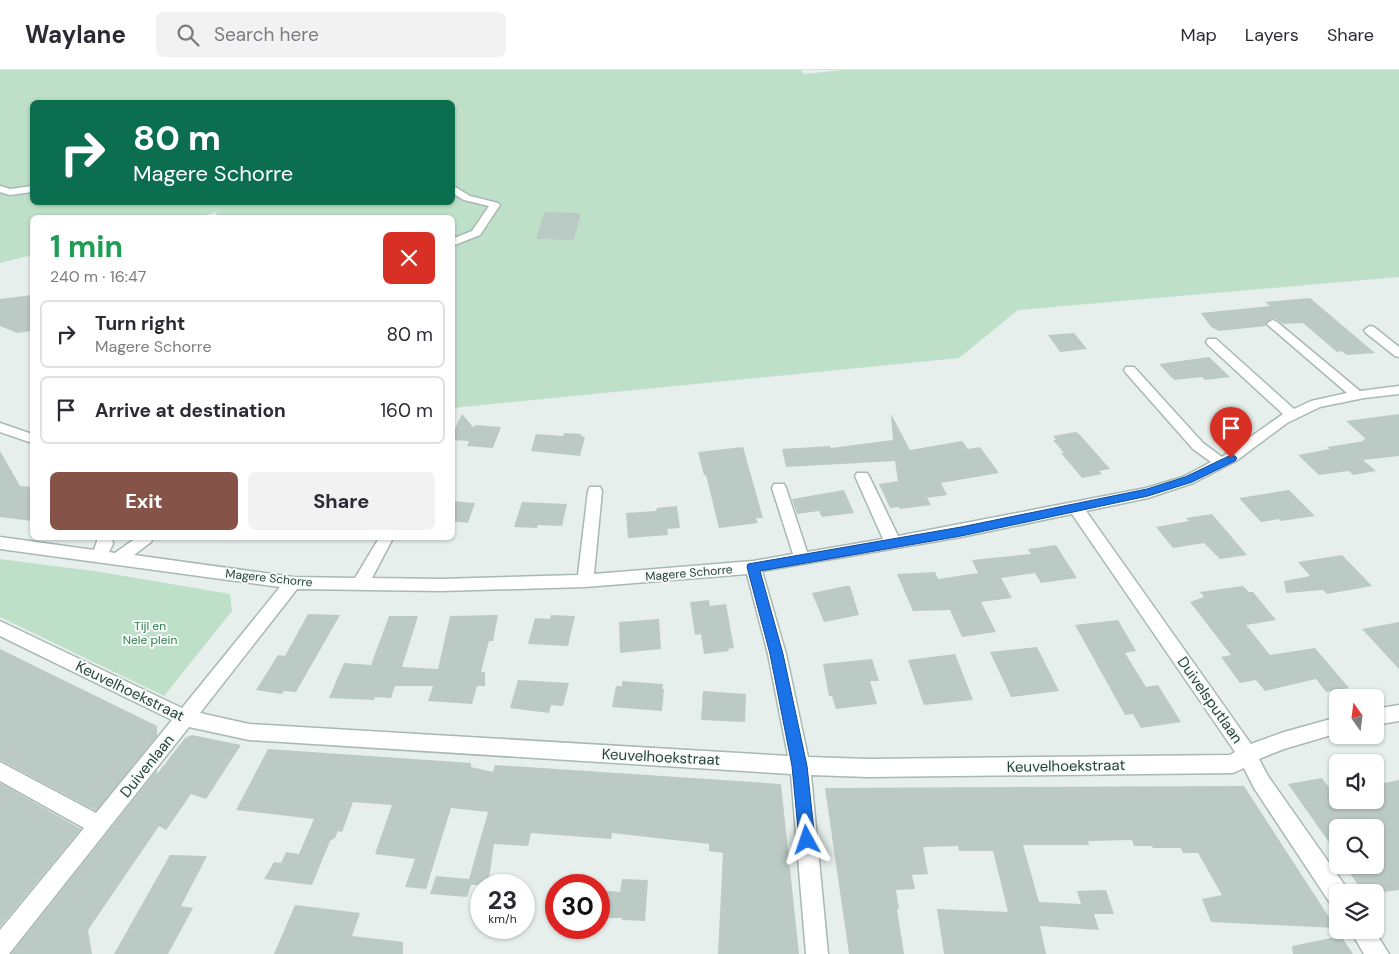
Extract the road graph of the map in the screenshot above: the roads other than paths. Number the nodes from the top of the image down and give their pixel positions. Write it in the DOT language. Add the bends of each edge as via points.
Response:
graph roads {
  1 [pos="0,189"];
  2 [pos="30,189"];
  3 [pos="455,190"];
  4 [pos="455,243"];
  5 [pos="1274,324"];
  6 [pos="1370,330"];
  7 [pos="1212,342"];
  8 [pos="1399,353"];
  9 [pos="1130,370"];
  10 [pos="1399,390"];
  11 [pos="1358,396"];
  12 [pos="1292,415"];
  13 [pos="0,427"];
  14 [pos="30,437"];
  15 [pos="1221,464"];
  16 [pos="862,476"];
  17 [pos="779,488"];
  18 [pos="595,491"];
  19 [pos="1077,508"];
  20 [pos="105,540"];
  21 [pos="143,540"];
  22 [pos="385,540"];
  23 [pos="0,543"];
  24 [pos="893,543"];
  25 [pos="99,556"];
  26 [pos="118,559"];
  27 [pos="802,559"];
  28 [pos="753,567"];
  29 [pos="585,581"];
  30 [pos="293,583"];
  31 [pos="360,584"];
  32 [pos="0,628"];
  33 [pos="1399,712"];
  34 [pos="1384,715"];
  35 [pos="185,718"];
  36 [pos="1329,728"];
  37 [pos="1247,754"];
  38 [pos="800,766"];
  39 [pos="0,771"];
  40 [pos="99,824"];
  41 [pos="1331,884"];
  42 [pos="1367,939"];
  43 [pos="0,948"];
  44 [pos="816,954"];
  45 [pos="1378,954"];
  1 -- 2 [label="street" via="10,192"];
  3 -- 4 [label="street" via="467,198 495,205 476,233"];
  5 -- 11 [label="street"];
  6 -- 8 [label="street"];
  7 -- 12 [label="street"];
  9 -- 15 [label="street" via="1198,446"];
  10 -- 11 [label="street, Magere Schorre"];
  11 -- 12 [label="street, Magere Schorre" via="1316,404"];
  12 -- 15 [label="street, Magere Schorre"];
  13 -- 14 [label="street"];
  15 -- 19 [label="street, Magere Schorre" via="1188,480 1148,493"];
  16 -- 24 [label="street"];
  17 -- 27 [label="street"];
  18 -- 29 [label="street"];
  19 -- 24 [label="street, Magere Schorre"];
  19 -- 37 [label="street, Duivelsputlaan"];
  20 -- 25 [label="street"];
  21 -- 26 [label="street"];
  22 -- 31 [label="street"];
  23 -- 25 [label="street, Magere Schorre"];
  24 -- 27 [label="street, Magere Schorre"];
  25 -- 26 [label="street, Magere Schorre"];
  26 -- 30 [label="street, Magere Schorre"];
  27 -- 28 [label="street, Magere Schorre"];
  28 -- 29 [label="street, Magere Schorre"];
  28 -- 38 [label="street"];
  29 -- 31 [label="street, Magere Schorre"];
  30 -- 31 [label="street, Magere Schorre"];
  30 -- 35 [label="street, Duivenlaan"];
  32 -- 35 [label="street, Keuvelhoekstraat"];
  33 -- 34 [label="street"];
  35 -- 38 [label="street, Keuvelhoekstraat" via="248,732"];
  35 -- 40 [label="street, Duivenlaan"];
  36 -- 37 [label="street, Keuvelhoekstraat"];
  37 -- 38 [label="street, Keuvelhoekstraat" via="1232,764"];
  37 -- 41 [label="street, Duivelsputlaan" via="1261,782"];
  38 -- 44 [label="street"];
  39 -- 40 [label="street"];
  40 -- 43 [label="street, Duivenlaan"];
  42 -- 45 [label="street"];
}
